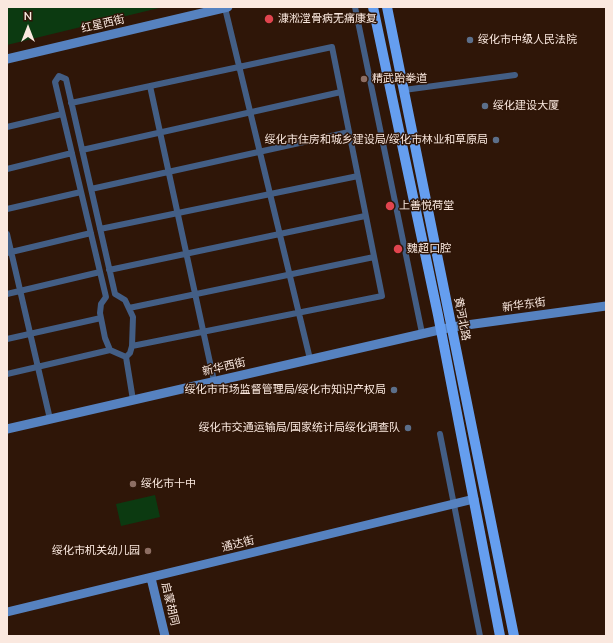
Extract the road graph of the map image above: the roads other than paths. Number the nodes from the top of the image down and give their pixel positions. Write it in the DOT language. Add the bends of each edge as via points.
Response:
graph roads {
  1 [pos="227,7"];
  2 [pos="355,7"];
  3 [pos="373,7"];
  4 [pos="387,7"];
  5 [pos="7,59"];
  6 [pos="240,67"];
  7 [pos="514,75"];
  8 [pos="150,86"];
  9 [pos="404,90"];
  10 [pos="341,92"];
  11 [pos="71,103"];
  12 [pos="250,112"];
  13 [pos="62,114"];
  14 [pos="7,127"];
  15 [pos="349,132"];
  16 [pos="160,133"];
  17 [pos="82,150"];
  18 [pos="260,152"];
  19 [pos="72,153"];
  20 [pos="7,169"];
  21 [pos="168,172"];
  22 [pos="358,176"];
  23 [pos="91,189"];
  24 [pos="81,192"];
  25 [pos="270,194"];
  26 [pos="7,209"];
  27 [pos="177,214"];
  28 [pos="366,216"];
  29 [pos="100,230"];
  30 [pos="91,233"];
  31 [pos="7,234"];
  32 [pos="280,234"];
  33 [pos="9,252"];
  34 [pos="187,254"];
  35 [pos="374,257"];
  36 [pos="109,270"];
  37 [pos="100,272"];
  38 [pos="289,275"];
  39 [pos="20,291"];
  40 [pos="7,294"];
  41 [pos="196,295"];
  42 [pos="606,306"];
  43 [pos="129,308"];
  44 [pos="298,313"];
  45 [pos="101,318"];
  46 [pos="446,328"];
  47 [pos="204,332"];
  48 [pos="422,333"];
  49 [pos="30,334"];
  50 [pos="7,340"];
  51 [pos="132,346"];
  52 [pos="110,350"];
  53 [pos="126,357"];
  54 [pos="310,359"];
  55 [pos="38,367"];
  56 [pos="7,374"];
  57 [pos="214,381"];
  58 [pos="133,400"];
  59 [pos="50,419"];
  60 [pos="7,429"];
  61 [pos="440,434"];
  62 [pos="474,499"];
  63 [pos="455,503"];
  64 [pos="151,578"];
  65 [pos="7,612"];
  66 [pos="165,636"];
  67 [pos="480,636"];
  68 [pos="500,636"];
  69 [pos="514,636"];
  1 -- 5 [label="main road, 红星西街"];
  1 -- 6 [label="street"];
  2 -- 48 [label="street"];
  3 -- 46 [label="main road, 黄河北路"];
  4 -- 9 [label="main road, 黄河北路"];
  6 -- 8 [label="street"];
  6 -- 10 [label="street" via="332,47"];
  6 -- 12 [label="street"];
  7 -- 9 [label="street"];
  8 -- 11 [label="street"];
  8 -- 16 [label="street"];
  9 -- 46 [label="main road, 黄河北路"];
  10 -- 12 [label="street"];
  10 -- 15 [label="street"];
  11 -- 13 [label="street" via="66,79 59,76 55,82"];
  11 -- 17 [label="street"];
  12 -- 16 [label="street"];
  12 -- 18 [label="street"];
  13 -- 14 [label="street"];
  13 -- 19 [label="street"];
  15 -- 18 [label="street"];
  15 -- 22 [label="street"];
  16 -- 17 [label="street"];
  16 -- 21 [label="street"];
  17 -- 23 [label="street"];
  18 -- 21 [label="street"];
  18 -- 25 [label="street"];
  19 -- 20 [label="street"];
  19 -- 24 [label="street"];
  21 -- 23 [label="street"];
  21 -- 27 [label="street"];
  22 -- 25 [label="street"];
  22 -- 28 [label="street"];
  23 -- 29 [label="street"];
  24 -- 26 [label="street"];
  24 -- 30 [label="street"];
  25 -- 27 [label="street"];
  25 -- 32 [label="street"];
  27 -- 29 [label="street"];
  27 -- 34 [label="street"];
  28 -- 32 [label="street"];
  28 -- 35 [label="street"];
  29 -- 36 [label="street"];
  30 -- 33 [label="street"];
  30 -- 37 [label="street"];
  31 -- 33 [label="street"];
  32 -- 34 [label="street"];
  32 -- 38 [label="street"];
  33 -- 39 [label="street"];
  34 -- 36 [label="street"];
  34 -- 41 [label="street"];
  35 -- 38 [label="street"];
  35 -- 44 [label="street" via="382,296"];
  36 -- 43 [label="street" via="115,294 124,300"];
  37 -- 39 [label="street"];
  37 -- 45 [label="street" via="106,297 101,304"];
  38 -- 41 [label="street"];
  38 -- 44 [label="street"];
  39 -- 40 [label="street"];
  39 -- 49 [label="street"];
  41 -- 43 [label="street"];
  41 -- 47 [label="street"];
  42 -- 46 [label="main road, 新华东街"];
  43 -- 51 [label="street" via="133,324"];
  44 -- 47 [label="street"];
  44 -- 54 [label="street"];
  45 -- 49 [label="street"];
  45 -- 52 [label="street"];
  46 -- 48 [label="main road, 新华西街"];
  46 -- 62 [label="main road, 黄河北路"];
  46 -- 69 [label="main road, 黄河北路"];
  47 -- 51 [label="street"];
  47 -- 57 [label="street"];
  48 -- 54 [label="main road, 新华西街"];
  49 -- 50 [label="street"];
  49 -- 55 [label="street"];
  51 -- 53 [label="street"];
  52 -- 53 [label="street"];
  52 -- 55 [label="street"];
  53 -- 58 [label="street"];
  54 -- 57 [label="main road, 新华西街"];
  55 -- 56 [label="street"];
  55 -- 59 [label="street"];
  57 -- 58 [label="main road, 新华西街"];
  58 -- 59 [label="main road, 新华西街"];
  59 -- 60 [label="main road, 新华西街"];
  61 -- 63 [label="street"];
  62 -- 63 [label="main road, 通达街"];
  62 -- 68 [label="main road, 黄河北路"];
  63 -- 64 [label="main road, 通达街"];
  63 -- 67 [label="street"];
  64 -- 65 [label="main road, 通达街"];
  64 -- 66 [label="main road, 启蒙胡同"];
}
